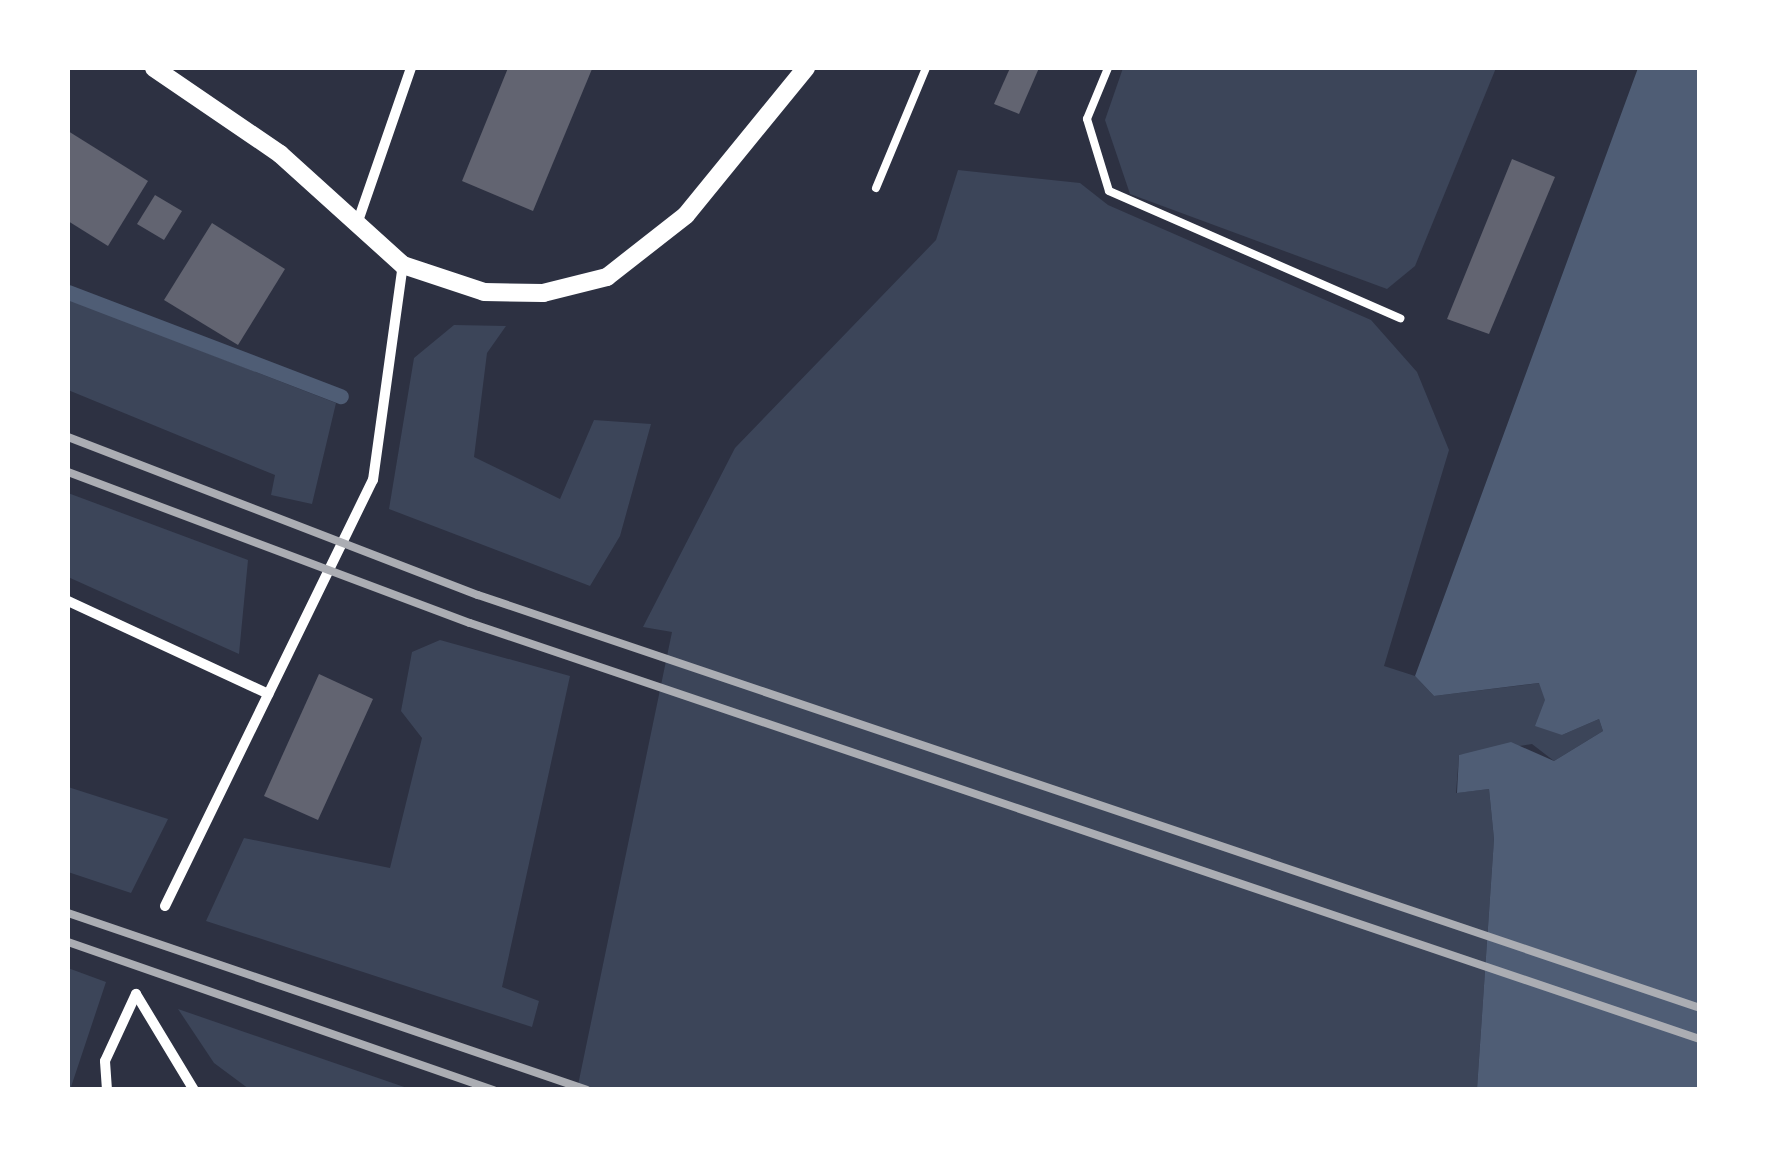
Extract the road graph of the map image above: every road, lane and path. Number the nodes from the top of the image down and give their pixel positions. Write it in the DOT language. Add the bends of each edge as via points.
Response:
graph roads {
  1 [pos="154,68"];
  2 [pos="411,68"];
  3 [pos="806,68"];
  4 [pos="926,68"];
  5 [pos="1108,68"];
  6 [pos="876,188"];
  7 [pos="358,221"];
  8 [pos="403,265"];
  9 [pos="1400,318"];
  10 [pos="68,601"];
  11 [pos="268,694"];
  12 [pos="165,906"];
  13 [pos="107,1090"];
  14 [pos="194,1090"];
  1 -- 7 [label="street"];
  2 -- 7 [label="street"];
  3 -- 8 [label="street" via="686,215 608,277 543,294 484,292"];
  4 -- 6 [label="lane"];
  5 -- 9 [label="lane" via="1087,119 1109,191"];
  7 -- 8 [label="street"];
  8 -- 11 [label="street" via="373,480"];
  10 -- 11 [label="street"];
  11 -- 12 [label="street"];
  13 -- 14 [label="street" via="105,1060 136,994"];
}
